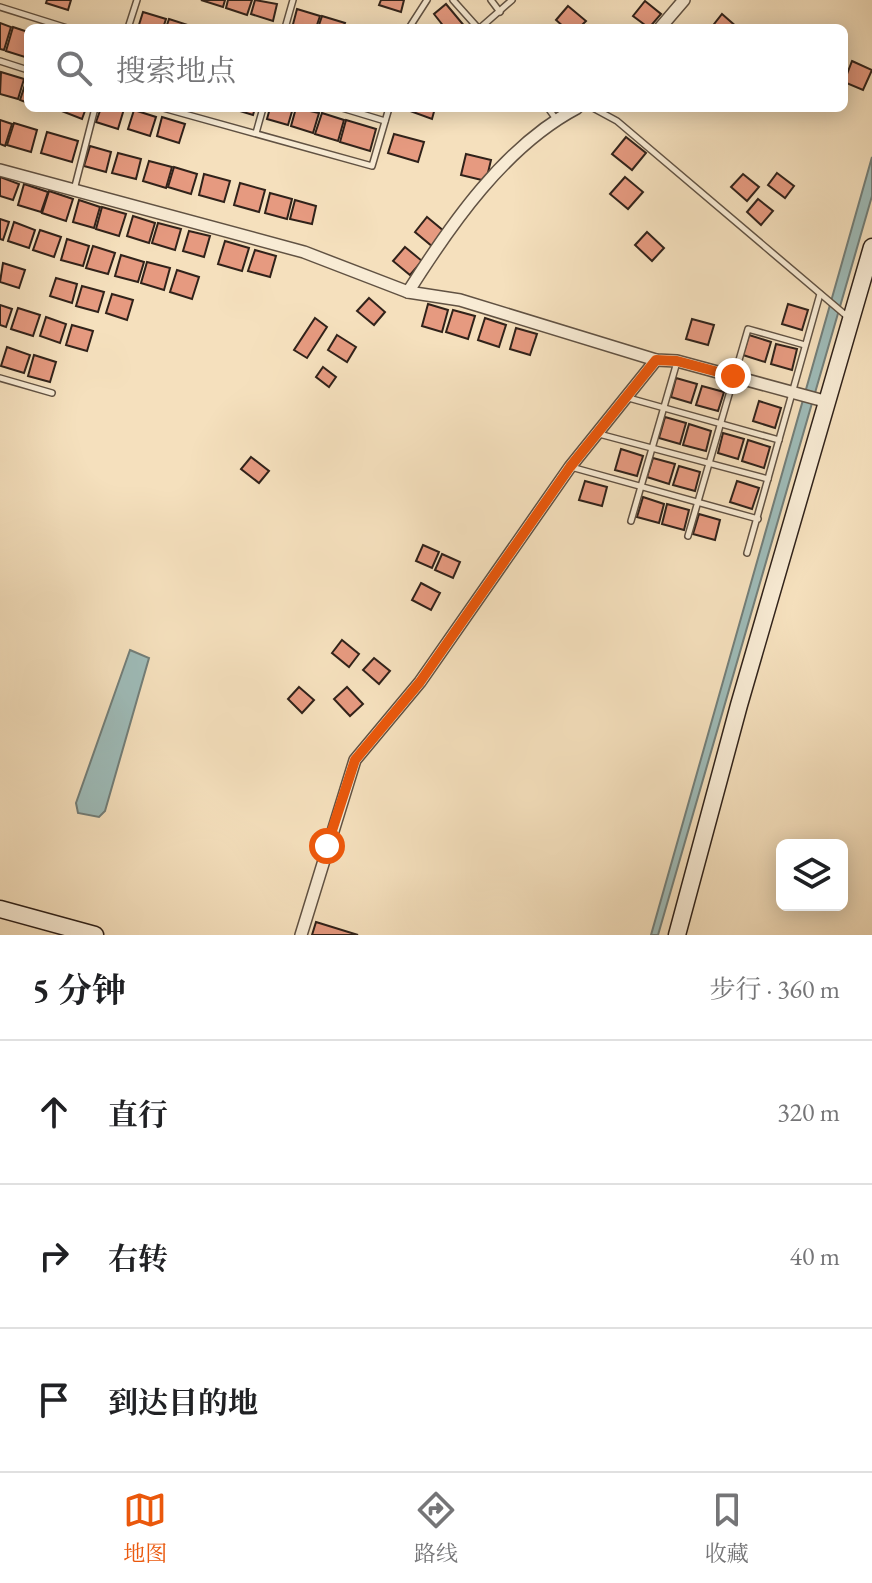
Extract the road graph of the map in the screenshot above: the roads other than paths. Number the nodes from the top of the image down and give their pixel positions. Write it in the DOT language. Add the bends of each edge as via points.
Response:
graph roads {
  1 [pos="137,0"];
  2 [pos="293,0"];
  3 [pos="427,0"];
  4 [pos="453,0"];
  5 [pos="491,0"];
  6 [pos="512,0"];
  7 [pos="684,0"];
  8 [pos="0,7"];
  9 [pos="500,12"];
  10 [pos="54,24"];
  11 [pos="129,24"];
  12 [pos="286,24"];
  13 [pos="412,24"];
  14 [pos="475,24"];
  15 [pos="484,24"];
  16 [pos="663,24"];
  17 [pos="0,61"];
  18 [pos="24,69"];
  19 [pos="94,112"];
  20 [pos="178,112"];
  21 [pos="262,112"];
  22 [pos="355,112"];
  23 [pos="388,112"];
  24 [pos="551,112"];
  25 [pos="569,112"];
  26 [pos="600,112"];
  27 [pos="556,119"];
  28 [pos="385,121"];
  29 [pos="256,133"];
  30 [pos="0,170"];
  31 [pos="74,190"];
  32 [pos="872,247"];
  33 [pos="408,292"];
  34 [pos="820,294"];
  35 [pos="846,316"];
  36 [pos="805,345"];
  37 [pos="656,360"];
  38 [pos="677,361"];
  39 [pos="733,376"];
  40 [pos="0,378"];
  41 [pos="52,393"];
  42 [pos="797,395"];
  43 [pos="625,397"];
  44 [pos="824,401"];
  45 [pos="664,408"];
  46 [pos="720,424"];
  47 [pos="597,433"];
  48 [pos="779,440"];
  49 [pos="652,448"];
  50 [pos="709,463"];
  51 [pos="570,467"];
  52 [pos="768,479"];
  53 [pos="641,487"];
  54 [pos="697,503"];
  55 [pos="758,519"];
  56 [pos="631,521"];
  57 [pos="688,536"];
  58 [pos="747,553"];
  59 [pos="0,909"];
  60 [pos="95,935"];
  61 [pos="301,935"];
  62 [pos="677,935"];
  1 -- 11 [label="lane"];
  2 -- 12 [label="lane"];
  3 -- 13 [label="lane"];
  4 -- 14 [label="lane"];
  5 -- 9 [label="lane"];
  6 -- 9 [label="lane"];
  7 -- 16 [label="street"];
  8 -- 10 [label="lane"];
  9 -- 15 [label="lane"];
  17 -- 18 [label="lane"];
  19 -- 31 [label="lane"];
  20 -- 29 [label="lane"];
  21 -- 29 [label="lane"];
  22 -- 28 [label="lane"];
  23 -- 28 [label="lane"];
  24 -- 27 [label="lane"];
  25 -- 27 [label="street"];
  26 -- 34 [label="lane"];
  27 -- 33 [label="street" via="499,170"];
  28 -- 29 [label="lane" via="372,166"];
  30 -- 31 [label="street"];
  31 -- 33 [label="street" via="304,252"];
  32 -- 35 [label="street"];
  33 -- 37 [label="street" via="460,300"];
  34 -- 35 [label="lane"];
  34 -- 36 [label="lane"];
  35 -- 44 [label="street"];
  36 -- 39 [label="lane" via="748,329"];
  36 -- 42 [label="lane"];
  37 -- 38 [label="street"];
  37 -- 43 [label="street"];
  38 -- 39 [label="street"];
  38 -- 45 [label="lane"];
  39 -- 42 [label="street"];
  39 -- 46 [label="lane"];
  40 -- 41 [label="lane"];
  42 -- 44 [label="street"];
  42 -- 48 [label="lane"];
  43 -- 45 [label="lane"];
  43 -- 47 [label="street"];
  44 -- 62 [label="street"];
  45 -- 46 [label="lane"];
  45 -- 49 [label="lane"];
  46 -- 48 [label="lane"];
  46 -- 50 [label="lane"];
  47 -- 49 [label="lane"];
  47 -- 51 [label="street"];
  48 -- 52 [label="lane"];
  49 -- 50 [label="lane"];
  49 -- 53 [label="lane"];
  50 -- 52 [label="lane"];
  50 -- 54 [label="lane"];
  51 -- 53 [label="lane"];
  51 -- 61 [label="street" via="420,682 355,760"];
  52 -- 55 [label="lane"];
  53 -- 54 [label="lane"];
  53 -- 56 [label="lane"];
  54 -- 55 [label="lane"];
  54 -- 57 [label="lane"];
  55 -- 58 [label="lane"];
  59 -- 60 [label="street"];
}
